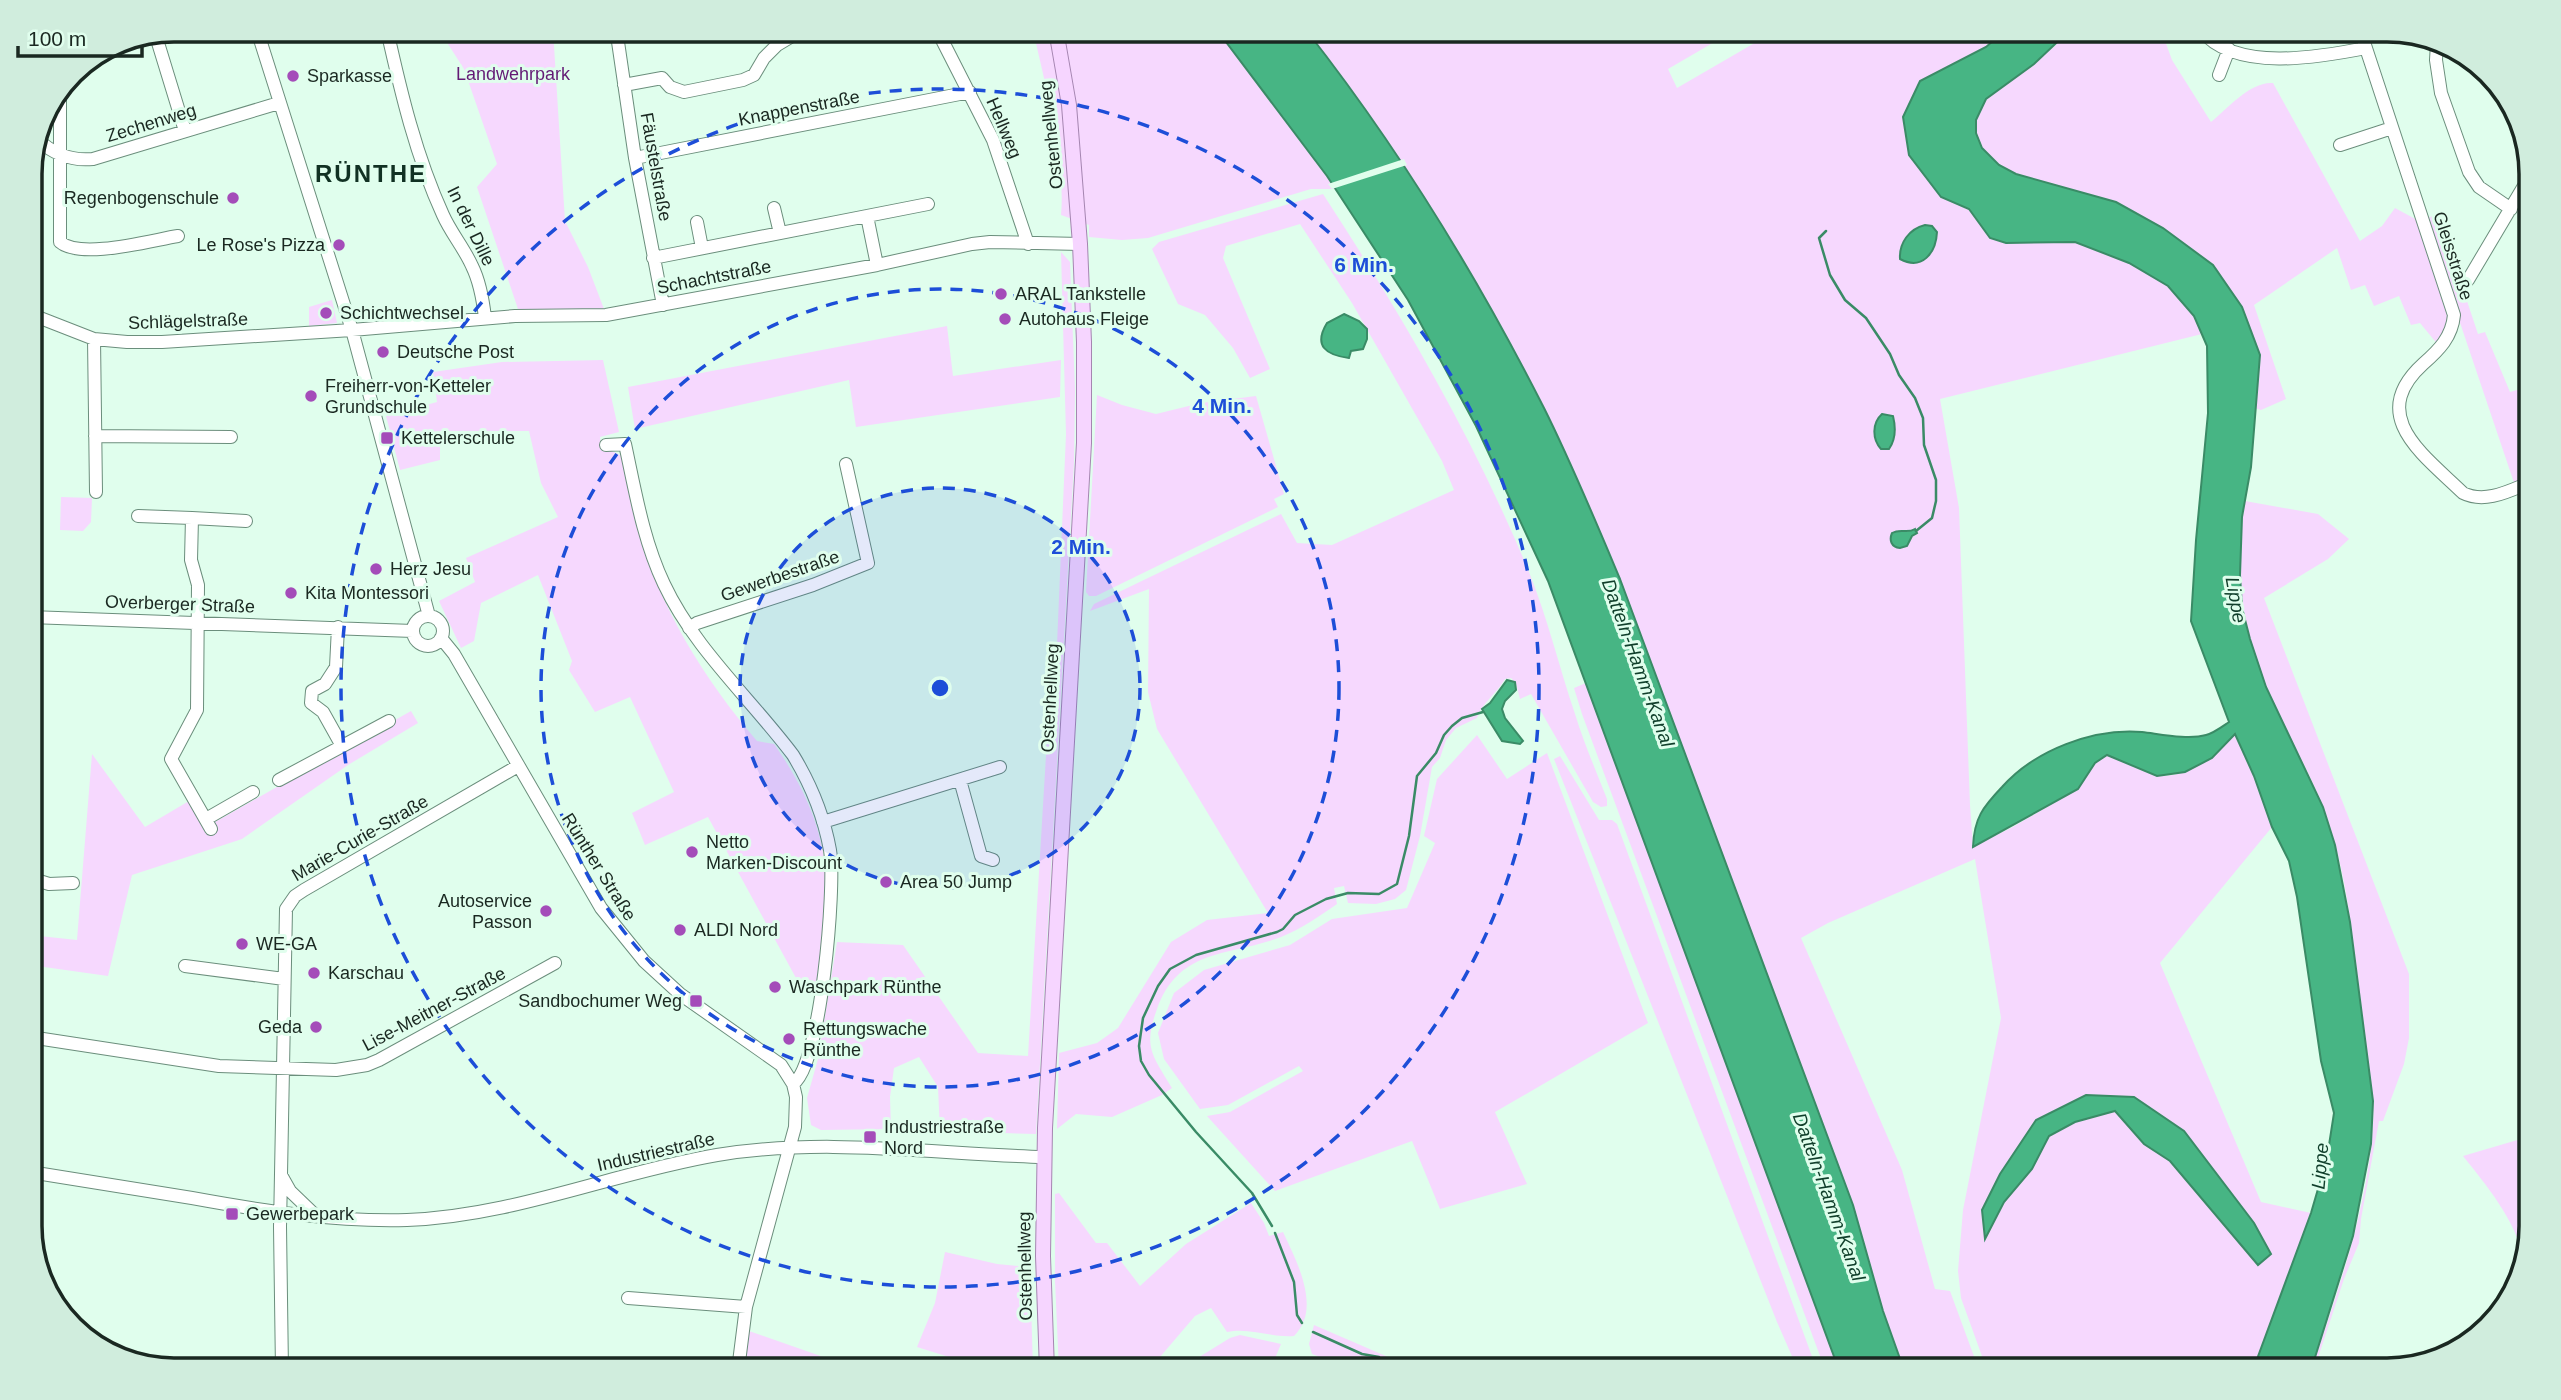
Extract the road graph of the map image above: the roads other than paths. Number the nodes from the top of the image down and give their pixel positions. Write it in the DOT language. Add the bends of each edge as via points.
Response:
graph roads {
  1 [pos="261,42"];
  2 [pos="390,42"];
  3 [pos="622,42"];
  4 [pos="782,42"];
  5 [pos="943,42"];
  6 [pos="1058,42"];
  7 [pos="2214,42"];
  8 [pos="2364,42"];
  9 [pos="158,43"];
  10 [pos="2366,48"];
  11 [pos="2229,49"];
  12 [pos="2437,51"];
  13 [pos="2219,75"];
  14 [pos="624,85"];
  15 [pos="970,92"];
  16 [pos="279,103"];
  17 [pos="60,108"];
  18 [pos="2392,128"];
  19 [pos="185,131"];
  20 [pos="45,145"];
  21 [pos="2340,145"];
  22 [pos="60,155"];
  23 [pos="635,158"];
  24 [pos="2519,195"];
  25 [pos="928,204"];
  26 [pos="774,208"];
  27 [pos="2511,209"];
  28 [pos="867,216"];
  29 [pos="697,222"];
  30 [pos="779,233"];
  31 [pos="178,236"];
  32 [pos="1028,244"];
  33 [pos="1080,244"];
  34 [pos="702,247"];
  35 [pos="653,258"];
  36 [pos="877,265"];
  37 [pos="2468,280"];
  38 [pos="663,305"];
  39 [pos="485,318"];
  40 [pos="42,319"];
  41 [pos="352,330"];
  42 [pos="94,339"];
  43 [pos="95,436"];
  44 [pos="231,437"];
  45 [pos="606,444"];
  46 [pos="846,464"];
  47 [pos="2519,487"];
  48 [pos="96,492"];
  49 [pos="138,516"];
  50 [pos="192,518"];
  51 [pos="246,520"];
  52 [pos="429,616"];
  53 [pos="42,617"];
  54 [pos="197,622"];
  55 [pos="338,627"];
  56 [pos="689,628"];
  57 [pos="413,631"];
  58 [pos="441,638"];
  59 [pos="390,721"];
  60 [pos="342,746"];
  61 [pos="518,766"];
  62 [pos="1000,767"];
  63 [pos="279,780"];
  64 [pos="960,780"];
  65 [pos="253,792"];
  66 [pos="822,822"];
  67 [pos="993,860"];
  68 [pos="42,882"];
  69 [pos="73,883"];
  70 [pos="555,962"];
  71 [pos="185,966"];
  72 [pos="284,979"];
  73 [pos="42,1039"];
  74 [pos="282,1069"];
  75 [pos="793,1084"];
  76 [pos="790,1147"];
  77 [pos="1044,1157"];
  78 [pos="42,1174"];
  79 [pos="281,1175"];
  80 [pos="281,1212"];
  81 [pos="316,1216"];
  82 [pos="628,1298"];
  83 [pos="746,1307"];
  84 [pos="282,1358"];
  85 [pos="740,1358"];
  86 [pos="1047,1358"];
  1 -- 16 [label="street, Rünther Straße"];
  2 -- 39 [label="street, In der Dille" via="422,161 454,239 472,264"];
  3 -- 14 [label="street, Fäustelstraße"];
  4 -- 14 [label="street" via="754,75 743,80 684,92 662,78"];
  5 -- 15 [label="street, Hellweg"];
  6 -- 33 [label="main road, Ostenhellweg" via="1069,105"];
  7 -- 11 [label="street"];
  8 -- 10 [label="street, Gleisstraße"];
  9 -- 19 [label="street"];
  10 -- 11 [label="street" via="2294,58"];
  10 -- 18 [label="street, Gleisstraße"];
  11 -- 13 [label="street"];
  12 -- 27 [label="street" via="2441,93 2469,172 2479,187"];
  14 -- 23 [label="street, Fäustelstraße"];
  15 -- 23 [label="street, Knappenstraße"];
  15 -- 32 [label="street, Hellweg" via="993,140"];
  16 -- 19 [label="street, Zechenweg"];
  16 -- 41 [label="street, Rünther Straße"];
  17 -- 22 [label="street"];
  18 -- 21 [label="street"];
  18 -- 47 [label="street, Gleisstraße" via="2454,315 2445,341 2402,389 2398,402 2401,421 2412,442 2472,498"];
  19 -- 22 [label="street, Zechenweg" via="93,159"];
  20 -- 22 [label="street, Zechenweg"];
  22 -- 31 [label="street" via="58,236 65,247 100,249"];
  23 -- 35 [label="street, Fäustelstraße"];
  24 -- 27 [label="street"];
  25 -- 28 [label="street"];
  26 -- 30 [label="street"];
  27 -- 37 [label="street"];
  28 -- 30 [label="street"];
  28 -- 36 [label="street"];
  29 -- 34 [label="street"];
  30 -- 34 [label="street"];
  32 -- 33 [label="street, Schachtstraße"];
  32 -- 36 [label="street, Schachtstraße" via="977,244"];
  33 -- 77 [label="main road, Ostenhellweg" via="1084,443"];
  34 -- 35 [label="street"];
  35 -- 38 [label="street, Fäustelstraße"];
  36 -- 38 [label="street, Schachtstraße"];
  38 -- 39 [label="street, Schachtstraße" via="606,315"];
  39 -- 41 [label="street, Schachtstraße"];
  40 -- 42 [label="street, Schlägelstraße"];
  41 -- 42 [label="street, Schlägelstraße" via="162,342"];
  41 -- 52 [label="street, Rünther Straße"];
  42 -- 43 [label="street"];
  43 -- 44 [label="street"];
  43 -- 48 [label="street"];
  45 -- 56 [label="street" via="625,444 645,531 663,583"];
  46 -- 56 [label="street, Gewerbestraße" via="868,562"];
  49 -- 50 [label="street"];
  50 -- 51 [label="street"];
  50 -- 54 [label="street"];
  52 -- 57 [label="street" via="418,620"];
  52 -- 58 [label="street, Rünther Straße" via="441,622"];
  53 -- 54 [label="street, Overberger Straße"];
  54 -- 55 [label="street, Overberger Straße"];
  54 -- 65 [label="street" via="197,710 171,759 209,824"];
  55 -- 57 [label="street, Overberger Straße"];
  55 -- 60 [label="street" via="336,667 325,684 312,691 311,703 323,712"];
  56 -- 66 [label="street" via="793,755"];
  57 -- 58 [label="street" via="425,645"];
  58 -- 61 [label="street, Rünther Straße"];
  59 -- 60 [label="street"];
  60 -- 63 [label="street"];
  61 -- 72 [label="street, Marie-Curie-Straße" via="295,896 286,909"];
  61 -- 75 [label="street, Rünther Straße" via="590,891 627,943 694,1005 771,1056"];
  62 -- 64 [label="street"];
  64 -- 66 [label="street"];
  64 -- 67 [label="street" via="981,856"];
  66 -- 75 [label="street" via="830,850 832,908 811,1047 802,1074"];
  68 -- 69 [label="street"];
  70 -- 74 [label="street, Lise-Meitner-Straße" via="367,1065 336,1070"];
  71 -- 72 [label="street"];
  72 -- 74 [label="street, Marie-Curie-Straße"];
  73 -- 74 [label="street, Lise-Meitner-Straße" via="219,1066"];
  74 -- 79 [label="street, Marie-Curie-Straße"];
  75 -- 76 [label="street" via="796,1111"];
  76 -- 77 [label="street, Industriestraße"];
  76 -- 81 [label="street, Industriestraße" via="685,1161 465,1215 406,1220"];
  76 -- 83 [label="street"];
  77 -- 86 [label="main road, Ostenhellweg"];
  78 -- 80 [label="street, Industriestraße"];
  79 -- 80 [label="street, Marie-Curie-Straße"];
  79 -- 81 [label="street" via="290,1191"];
  80 -- 81 [label="street, Industriestraße"];
  80 -- 84 [label="street"];
  82 -- 83 [label="street"];
  83 -- 85 [label="street"];
}
